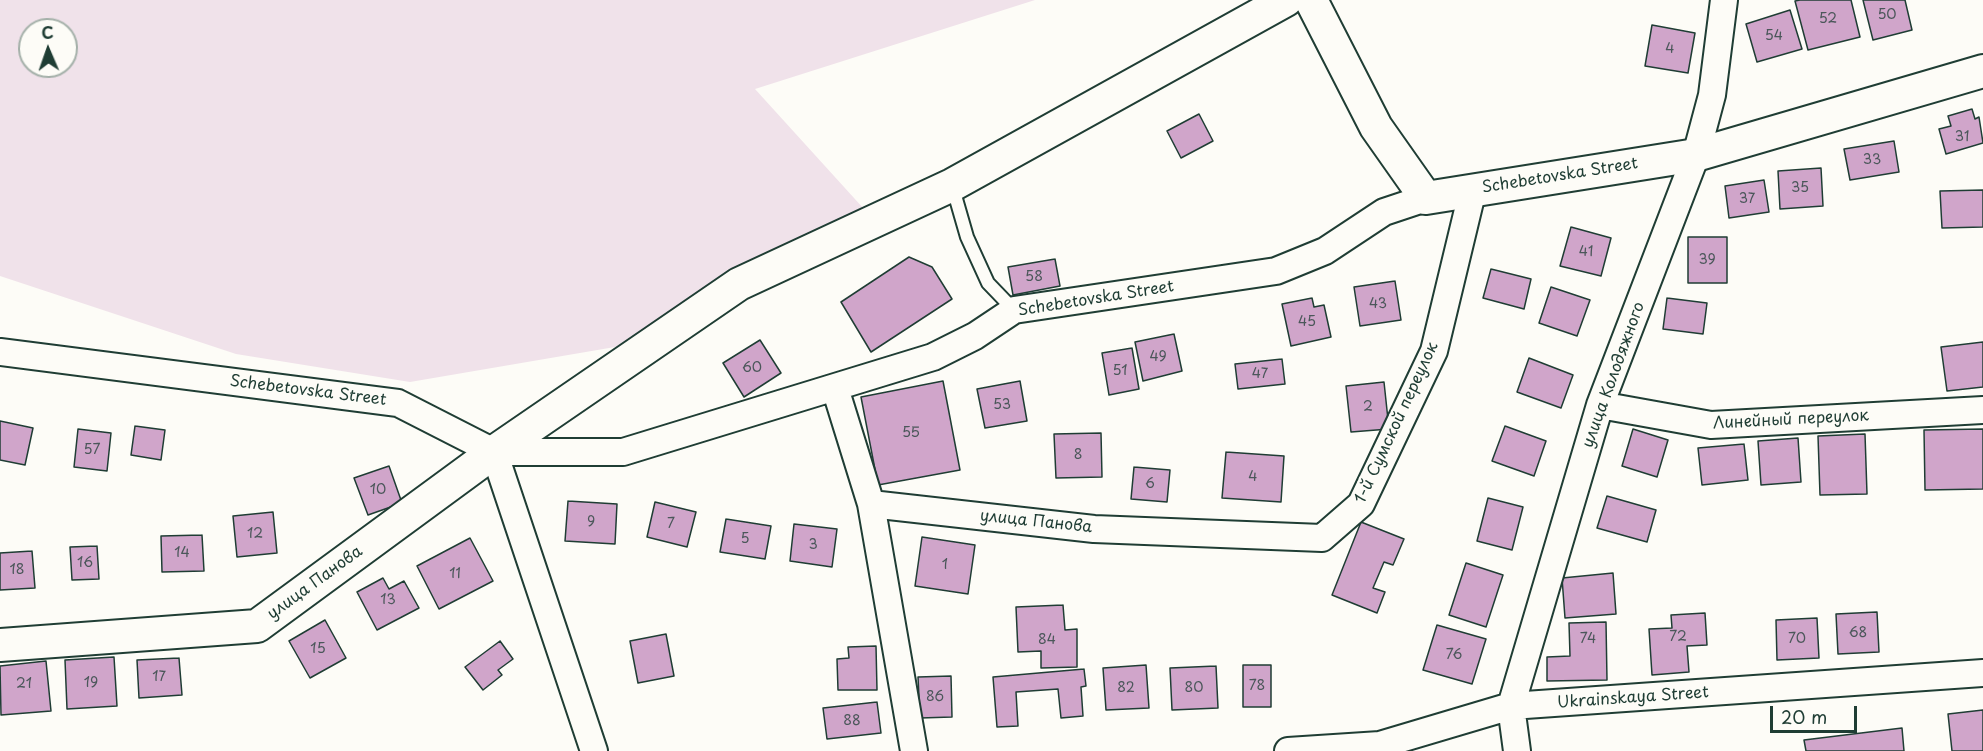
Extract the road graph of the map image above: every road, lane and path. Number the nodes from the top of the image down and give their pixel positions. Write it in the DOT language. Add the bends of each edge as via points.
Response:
graph roads {
  1 [pos="1286,0"];
  2 [pos="1311,0"];
  3 [pos="1724,0"];
  4 [pos="1983,70"];
  5 [pos="1696,155"];
  6 [pos="952,185"];
  7 [pos="1473,189"];
  8 [pos="1426,198"];
  9 [pos="1014,310"];
  10 [pos="0,352"];
  11 [pos="835,388"];
  12 [pos="1600,405"];
  13 [pos="1983,410"];
  14 [pos="494,452"];
  15 [pos="871,504"];
  16 [pos="1322,538"];
  17 [pos="0,645"];
  18 [pos="1983,673"];
  19 [pos="1511,706"];
  20 [pos="1379,748"];
  21 [pos="594,751"];
  22 [pos="914,751"];
  23 [pos="1288,751"];
  24 [pos="1517,751"];
  1 -- 6 [label="street, улица Панова"];
  2 -- 8 [label="street" via="1376,127"];
  3 -- 5 [label="street, улица Колодяжного" via="1712,95"];
  4 -- 5 [label="street, Schebetovska Street"];
  5 -- 7 [label="street, Schebetovska Street"];
  5 -- 12 [label="street, улица Колодяжного"];
  6 -- 9 [label="lane" via="967,237 988,284"];
  6 -- 14 [label="street, улица Панова" via="739,284"];
  7 -- 8 [label="street, Schebetovska Street"];
  7 -- 16 [label="street, 1-й Сумской переулок" via="1434,351 1361,504"];
  8 -- 9 [label="street, Schebetovska Street" via="1384,212 1325,251 1276,270"];
  9 -- 11 [label="street, Schebetovska Street" via="933,357"];
  10 -- 14 [label="street, Schebetovska Street" via="398,403"];
  11 -- 14 [label="street, Schebetovska Street" via="623,452"];
  11 -- 15 [label="street"];
  12 -- 13 [label="street, Линейный переулок" via="1711,425"];
  12 -- 19 [label="street, улица Колодяжного"];
  14 -- 17 [label="street, улица Панова" via="257,626"];
  14 -- 21 [label="street"];
  15 -- 16 [label="street, улица Панова" via="1094,529"];
  15 -- 22 [label="street"];
  18 -- 19 [label="street, Ukrainskaya Street"];
  19 -- 20 [label="street, Ukrainskaya Street"];
  19 -- 24 [label="street, улица Колодяжного"];
  20 -- 23 [label="street, Ukrainskaya Street"];
}
